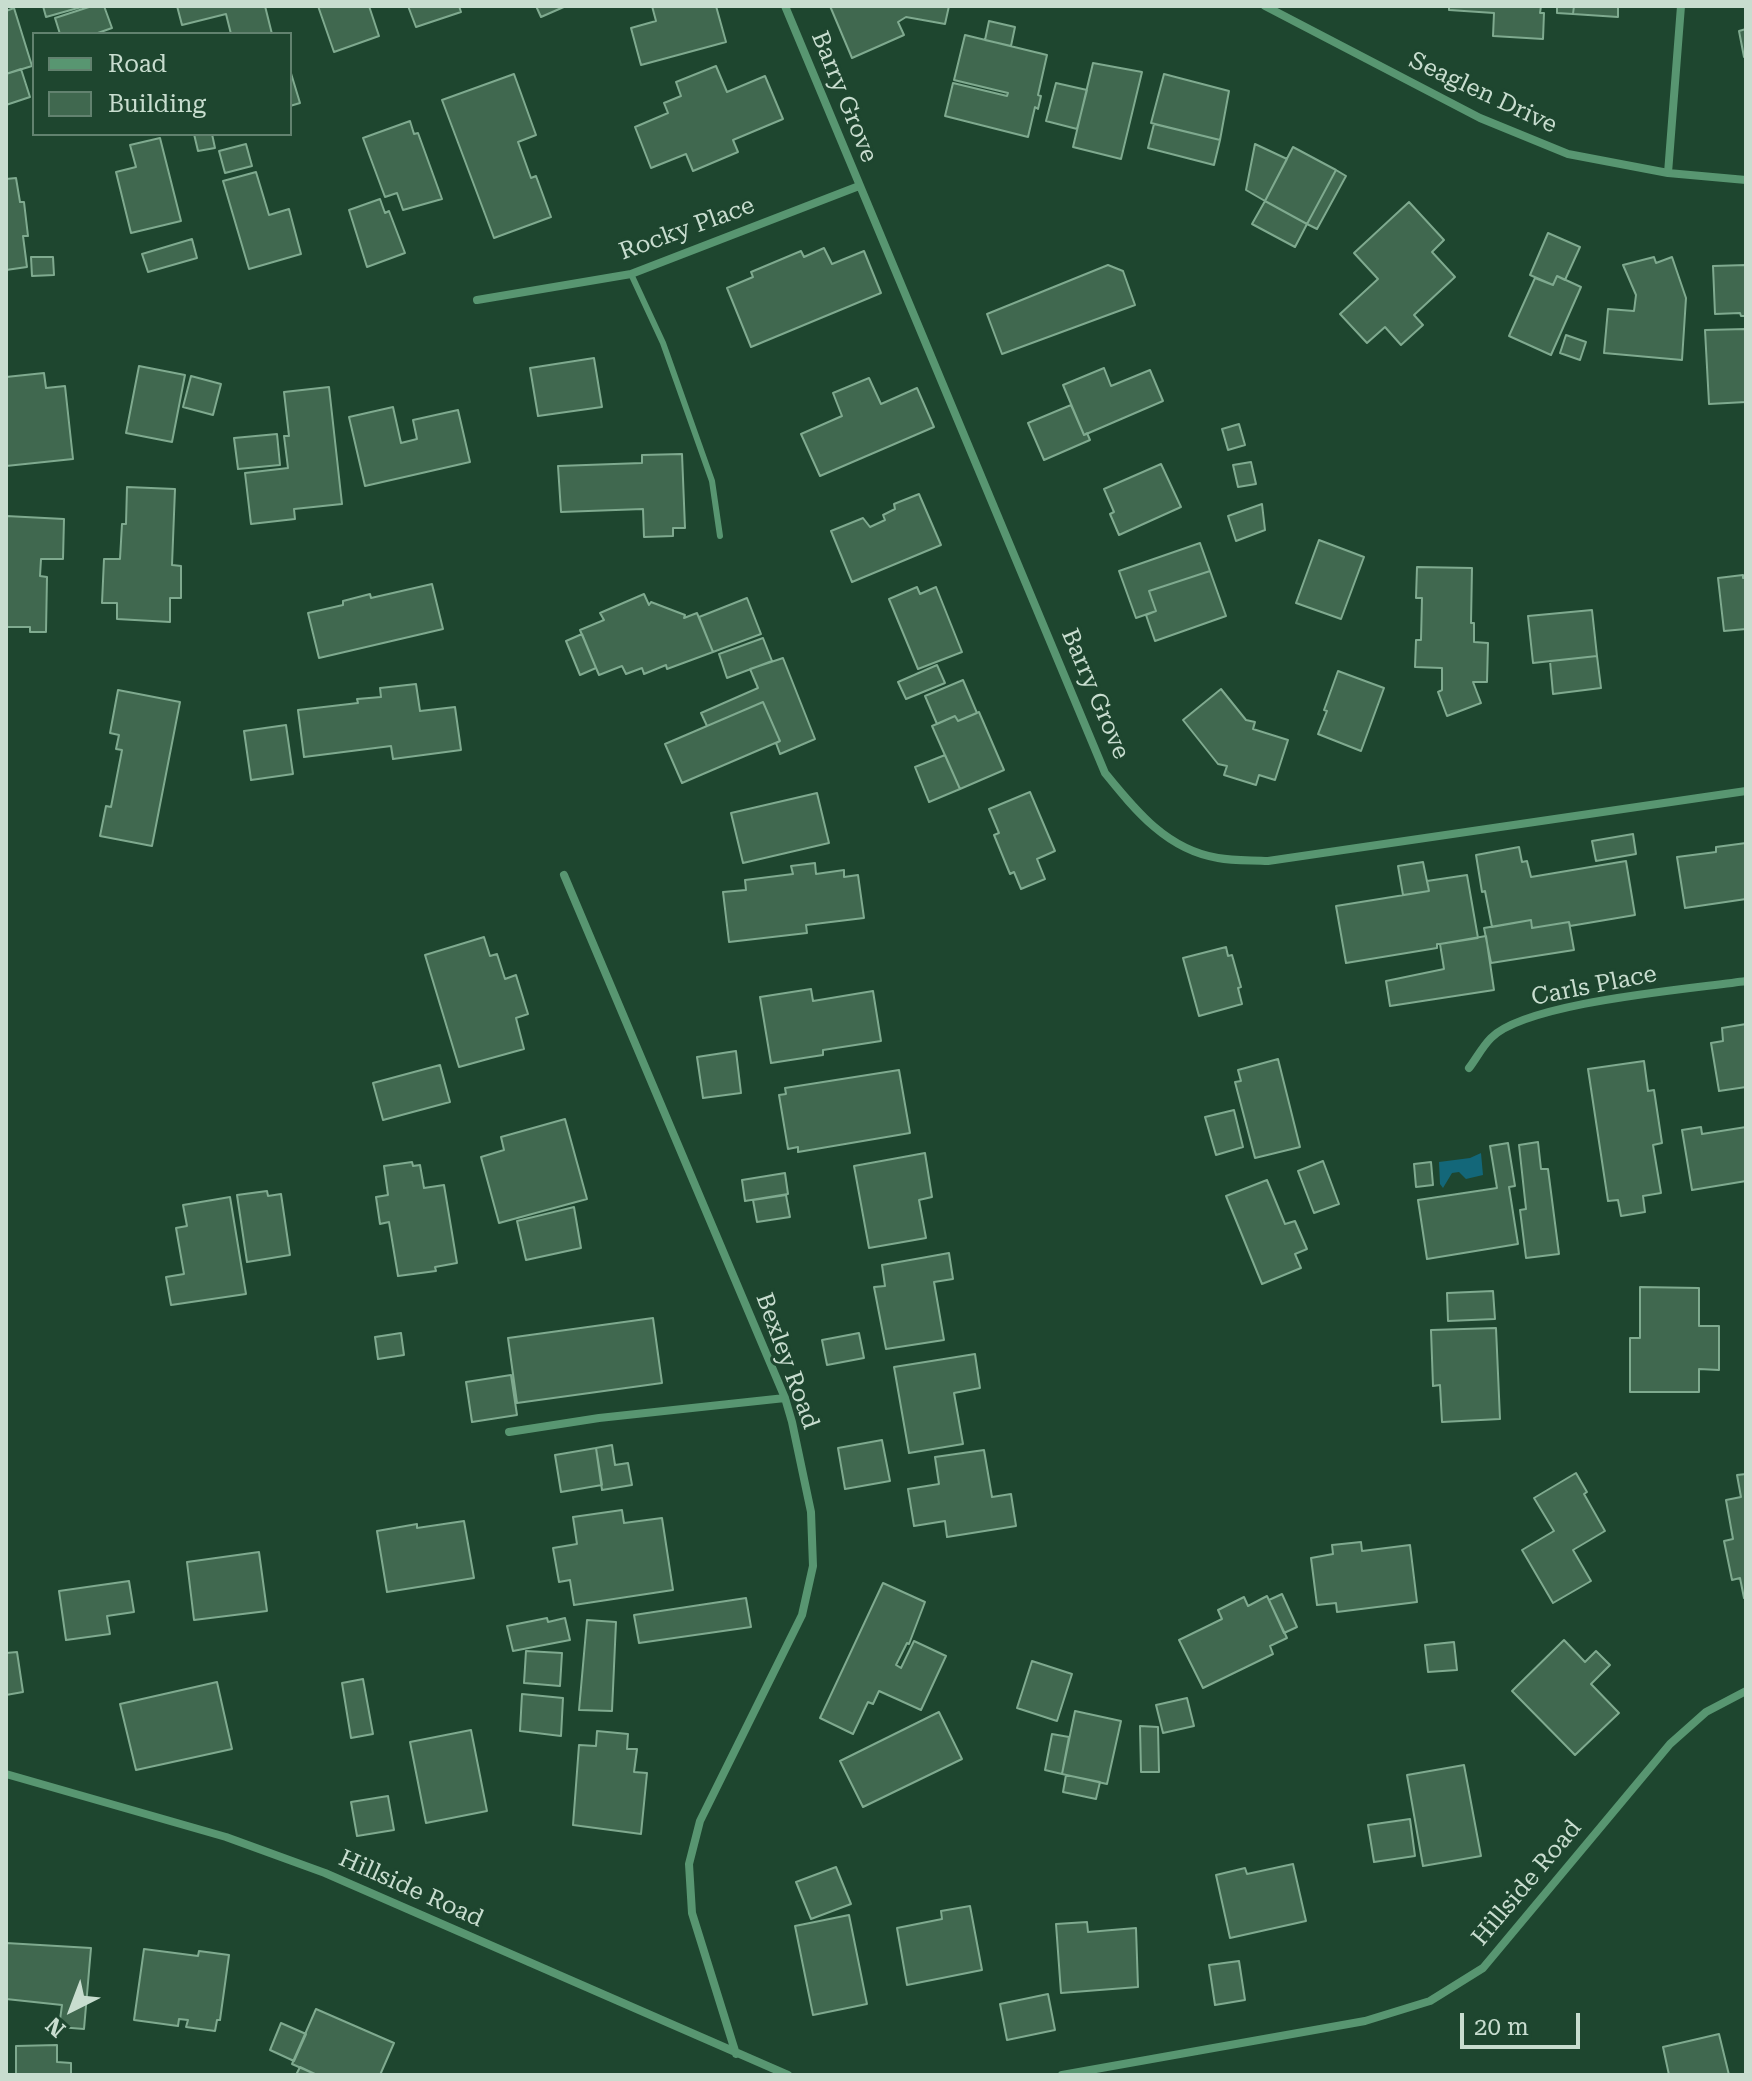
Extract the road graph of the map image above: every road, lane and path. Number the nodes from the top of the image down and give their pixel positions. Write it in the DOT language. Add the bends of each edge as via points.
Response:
graph roads {
  1 [pos="785,6"];
  2 [pos="1265,6"];
  3 [pos="1681,6"];
  4 [pos="1668,173"];
  5 [pos="1746,180"];
  6 [pos="859,186"];
  7 [pos="631,274"];
  8 [pos="477,300"];
  9 [pos="720,536"];
  10 [pos="1746,791"];
  11 [pos="564,875"];
  12 [pos="1746,981"];
  13 [pos="1469,1068"];
  14 [pos="785,1398"];
  15 [pos="509,1432"];
  16 [pos="1746,1691"];
  17 [pos="6,1774"];
  18 [pos="736,2054"];
  19 [pos="1072,2074"];
  20 [pos="788,2075"];
  21 [pos="1062,2075"];
  1 -- 6 [label="street, Barry Grove"];
  2 -- 4 [label="street, Seaglen Drive" via="1525,138 1568,154"];
  3 -- 4 [label="street"];
  4 -- 5 [label="street, Seaglen Drive"];
  6 -- 7 [label="street, Rocky Place"];
  6 -- 10 [label="street, Barry Grove" via="1105,773 1141,817 1180,846 1216,858 1268,861"];
  7 -- 8 [label="street, Rocky Place"];
  7 -- 9 [label="lane" via="663,343 712,481"];
  11 -- 14 [label="street, Bexley Road"];
  12 -- 13 [label="street, Carls Place" via="1566,1007 1527,1018 1492,1037"];
  14 -- 15 [label="street"];
  14 -- 18 [label="street, Bexley Road" via="811,1512 813,1566 802,1615 700,1821 689,1864 692,1913"];
  16 -- 19 [label="street, Hillside Road" via="1706,1712 1670,1744 1483,1968 1430,2001 1365,2021"];
  17 -- 18 [label="street, Hillside Road" via="226,1837 325,1873"];
  18 -- 20 [label="street, Hillside Road"];
  19 -- 21 [label="street, Hillside Road"];
}
